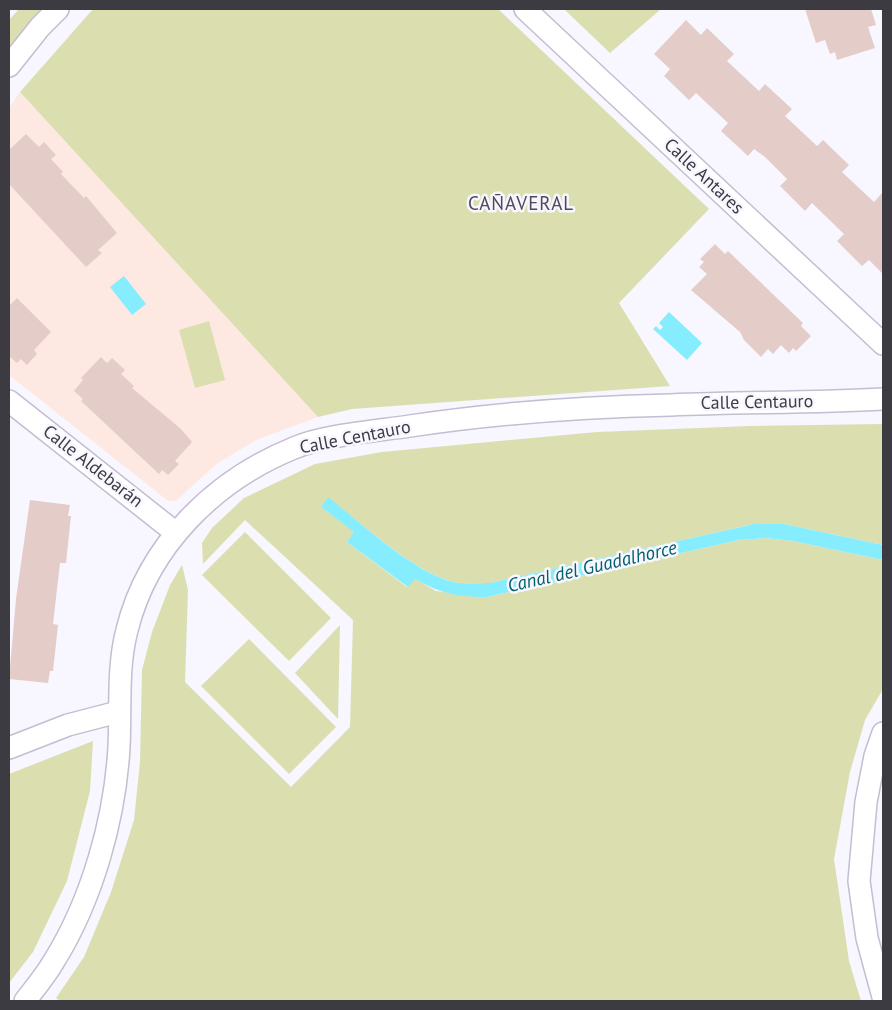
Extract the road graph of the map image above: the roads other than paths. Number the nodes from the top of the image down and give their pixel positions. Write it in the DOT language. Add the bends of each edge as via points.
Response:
graph roads {
  1 [pos="58,9"];
  2 [pos="525,9"];
  3 [pos="9,66"];
  4 [pos="883,344"];
  5 [pos="883,399"];
  6 [pos="9,401"];
  7 [pos="176,533"];
  8 [pos="118,712"];
  9 [pos="883,733"];
  10 [pos="9,748"];
  11 [pos="878,959"];
  12 [pos="883,997"];
  13 [pos="26,1001"];
  1 -- 3 [label="street"];
  2 -- 4 [label="street, Calle Antares"];
  5 -- 7 [label="street, Calle Centauro" via="667,405 468,417 355,434 297,446 246,470 198,508"];
  6 -- 7 [label="street, Calle Aldebarán"];
  7 -- 8 [label="street, Calle Centauro" via="138,598 127,630"];
  8 -- 10 [label="street" via="68,725"];
  8 -- 13 [label="street, Calle Centauro" via="119,746 113,801 93,882 55,959"];
  9 -- 11 [label="street" via="866,802 859,880 867,938"];
  11 -- 12 [label="street"];
}
